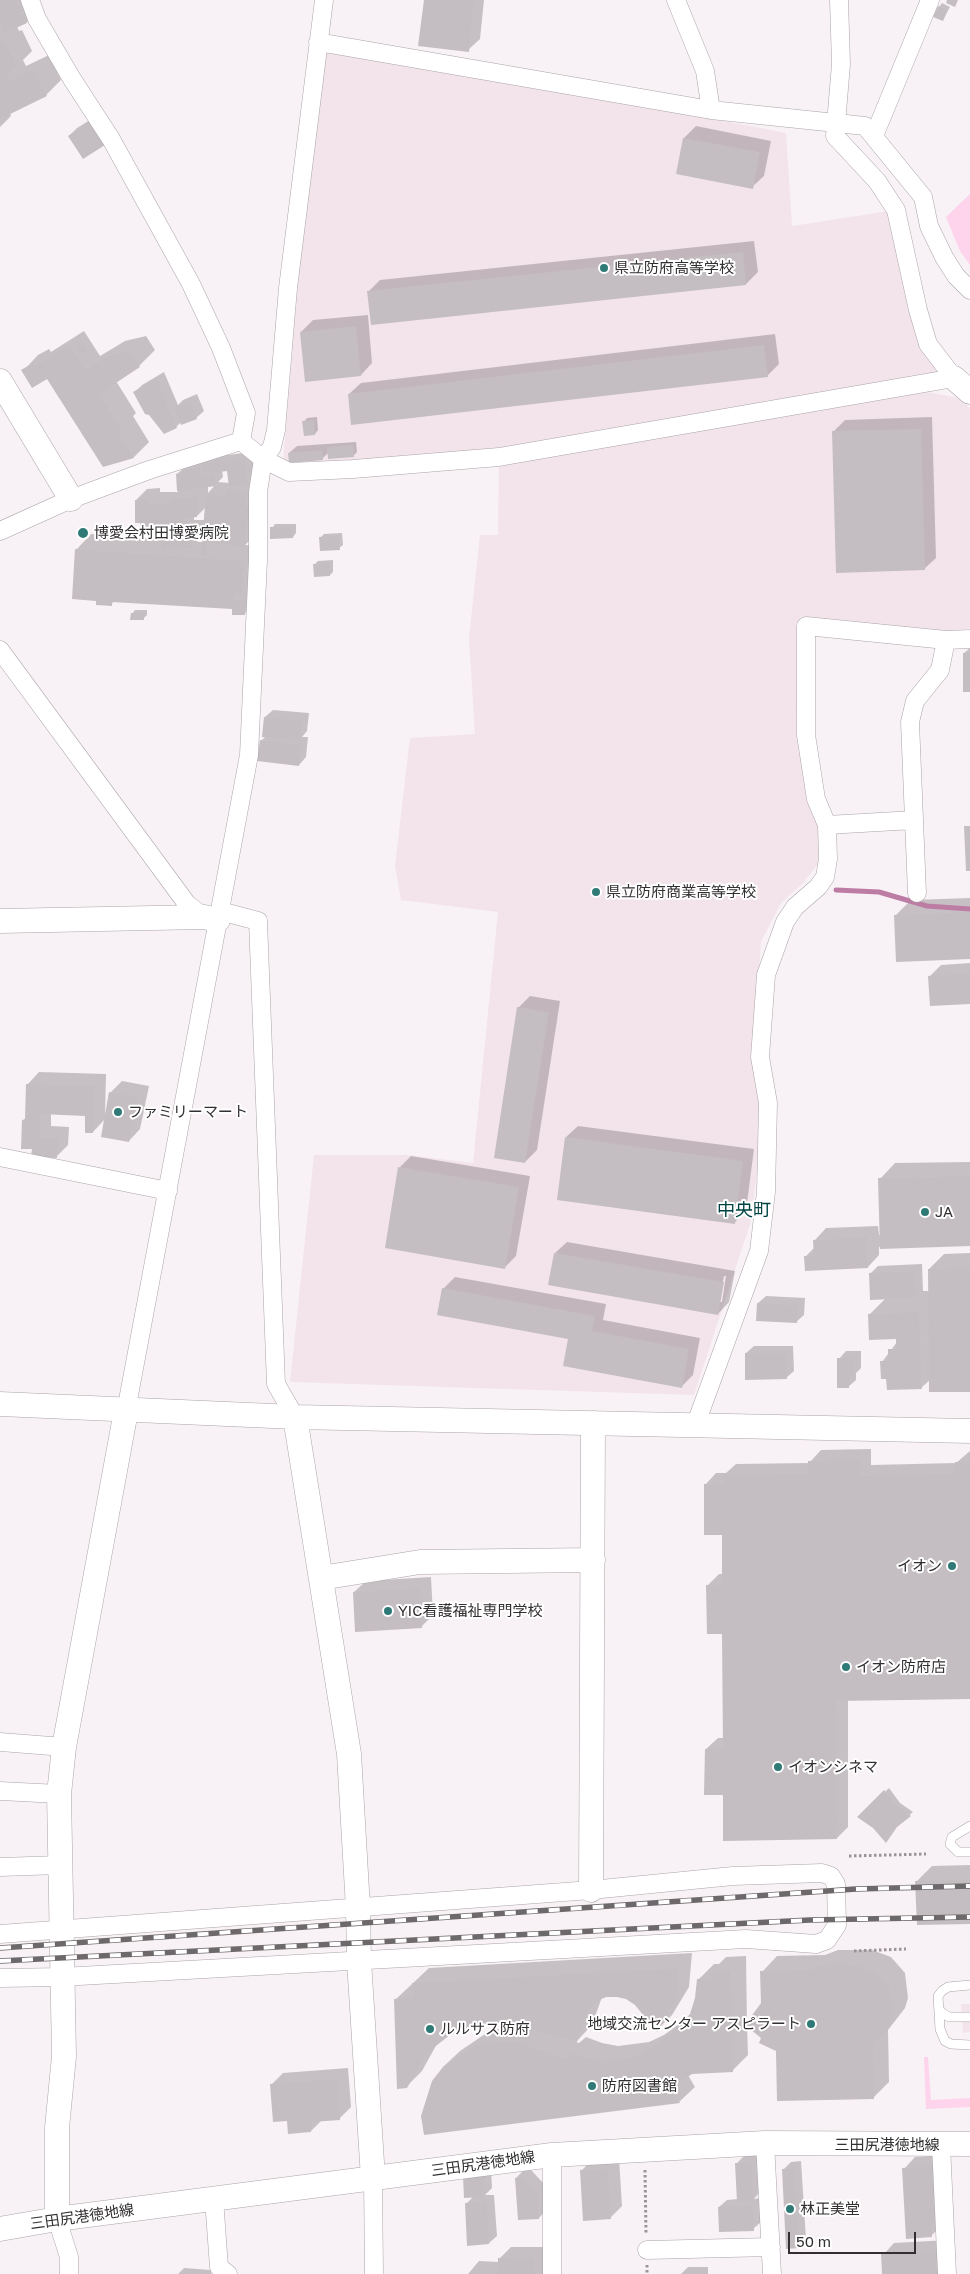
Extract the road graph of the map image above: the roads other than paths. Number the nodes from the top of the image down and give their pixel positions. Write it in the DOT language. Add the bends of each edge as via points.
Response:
graph roads {
  1 [pos="30,0"];
  2 [pos="324,0"];
  3 [pos="676,0"];
  4 [pos="839,0"];
  5 [pos="930,0"];
  6 [pos="318,42"];
  7 [pos="711,110"];
  8 [pos="835,124"];
  9 [pos="874,136"];
  10 [pos="970,290"];
  11 [pos="0,381"];
  12 [pos="962,385"];
  13 [pos="241,441"];
  14 [pos="262,459"];
  15 [pos="71,499"];
  16 [pos="0,531"];
  17 [pos="970,639"];
  18 [pos="946,640"];
  19 [pos="0,650"];
  20 [pos="914,820"];
  21 [pos="828,825"];
  22 [pos="917,893"];
  23 [pos="214,916"];
  24 [pos="0,921"];
  25 [pos="0,1157"];
  26 [pos="168,1191"];
  27 [pos="0,1404"];
  28 [pos="126,1411"];
  29 [pos="295,1417"];
  30 [pos="593,1424"];
  31 [pos="695,1426"];
  32 [pos="970,1431"];
  33 [pos="593,1560"];
  34 [pos="321,1578"];
  35 [pos="0,1742"];
  36 [pos="64,1747"];
  37 [pos="0,1791"];
  38 [pos="59,1794"];
  39 [pos="970,1826"];
  40 [pos="970,1852"];
  41 [pos="60,1865"];
  42 [pos="0,1867"];
  43 [pos="590,1890"];
  44 [pos="358,1908"];
  45 [pos="62,1931"];
  46 [pos="0,1934"];
  47 [pos="359,1961"];
  48 [pos="61,1977"];
  49 [pos="0,1978"];
  50 [pos="970,1986"];
  51 [pos="939,2009"];
  52 [pos="970,2017"];
  53 [pos="970,2045"];
  54 [pos="766,2144"];
  55 [pos="970,2144"];
  56 [pos="941,2145"];
  57 [pos="552,2155"];
  58 [pos="373,2178"];
  59 [pos="214,2199"];
  60 [pos="57,2219"];
  61 [pos="0,2229"];
  62 [pos="771,2247"];
  63 [pos="646,2250"];
  64 [pos="69,2274"];
  65 [pos="228,2274"];
  66 [pos="374,2274"];
  67 [pos="552,2274"];
  68 [pos="772,2274"];
  69 [pos="947,2274"];
  1 -- 13 [label="street" via="42,27 111,139 191,284 246,413"];
  2 -- 6 [label="street"];
  3 -- 7 [label="street" via="705,71"];
  4 -- 8 [label="street" via="841,64"];
  5 -- 9 [label="street"];
  6 -- 7 [label="street"];
  6 -- 14 [label="street" via="288,288 276,430 272,446"];
  7 -- 8 [label="street"];
  8 -- 9 [label="street" via="865,126"];
  8 -- 12 [label="street" via="835,136 877,181 896,210 928,344"];
  9 -- 10 [label="street" via="923,197 929,226 944,258"];
  11 -- 15 [label="street"];
  12 -- 14 [label="street" via="499,457 353,470 289,472"];
  13 -- 14 [label="street"];
  13 -- 15 [label="street"];
  14 -- 23 [label="street" via="258,492 258,570 249,755"];
  15 -- 16 [label="street"];
  17 -- 18 [label="street"];
  18 -- 20 [label="street" via="940,670 915,701 910,722"];
  18 -- 21 [label="street" via="806,626 806,735 816,799"];
  19 -- 23 [label="street" via="187,904"];
  20 -- 21 [label="street"];
  20 -- 22 [label="street"];
  21 -- 31 [label="street" via="825,877 794,907 785,922 766,975 760,1057 768,1123 766,1192 759,1252"];
  23 -- 24 [label="street"];
  23 -- 26 [label="street"];
  23 -- 29 [label="street" via="258,921 276,1384"];
  25 -- 26 [label="street"];
  26 -- 28 [label="street"];
  27 -- 28 [label="street"];
  28 -- 29 [label="street"];
  28 -- 36 [label="street"];
  29 -- 30 [label="street"];
  29 -- 34 [label="street"];
  30 -- 31 [label="street"];
  30 -- 33 [label="street"];
  31 -- 32 [label="street"];
  33 -- 34 [label="street" via="420,1562"];
  33 -- 43 [label="street"];
  34 -- 44 [label="street" via="349,1754"];
  35 -- 36 [label="street"];
  36 -- 38 [label="street"];
  37 -- 38 [label="street"];
  38 -- 41 [label="street"];
  39 -- 40 [label="lane" via="954,1834 950,1844 958,1852"];
  41 -- 42 [label="street"];
  41 -- 45 [label="street"];
  43 -- 44 [label="street"];
  43 -- 47 [label="street" via="733,1876 822,1873 831,1876 836,1884 837,1925 827,1940 816,1944 746,1939"];
  44 -- 45 [label="street"];
  44 -- 47 [label="street"];
  45 -- 46 [label="street"];
  45 -- 48 [label="street"];
  47 -- 48 [label="street"];
  47 -- 58 [label="street"];
  48 -- 49 [label="street"];
  48 -- 60 [label="street" via="64,2056 57,2128"];
  50 -- 51 [label="lane" via="953,1986 942,1991 938,1996"];
  51 -- 52 [label="lane" via="949,2018"];
  51 -- 53 [label="lane" via="940,2029 945,2041"];
  54 -- 56 [label="street, 三田尻港徳地線"];
  54 -- 57 [label="street, 三田尻港徳地線"];
  54 -- 62 [label="street"];
  55 -- 56 [label="street, 三田尻港徳地線"];
  56 -- 69 [label="street"];
  57 -- 58 [label="street, 三田尻港徳地線"];
  57 -- 67 [label="street"];
  58 -- 59 [label="street, 三田尻港徳地線"];
  58 -- 66 [label="street"];
  59 -- 60 [label="street, 三田尻港徳地線"];
  59 -- 65 [label="street" via="219,2267"];
  60 -- 61 [label="street, 三田尻港徳地線"];
  60 -- 64 [label="street" via="69,2257"];
  62 -- 63 [label="street"];
  62 -- 68 [label="street"];
}
